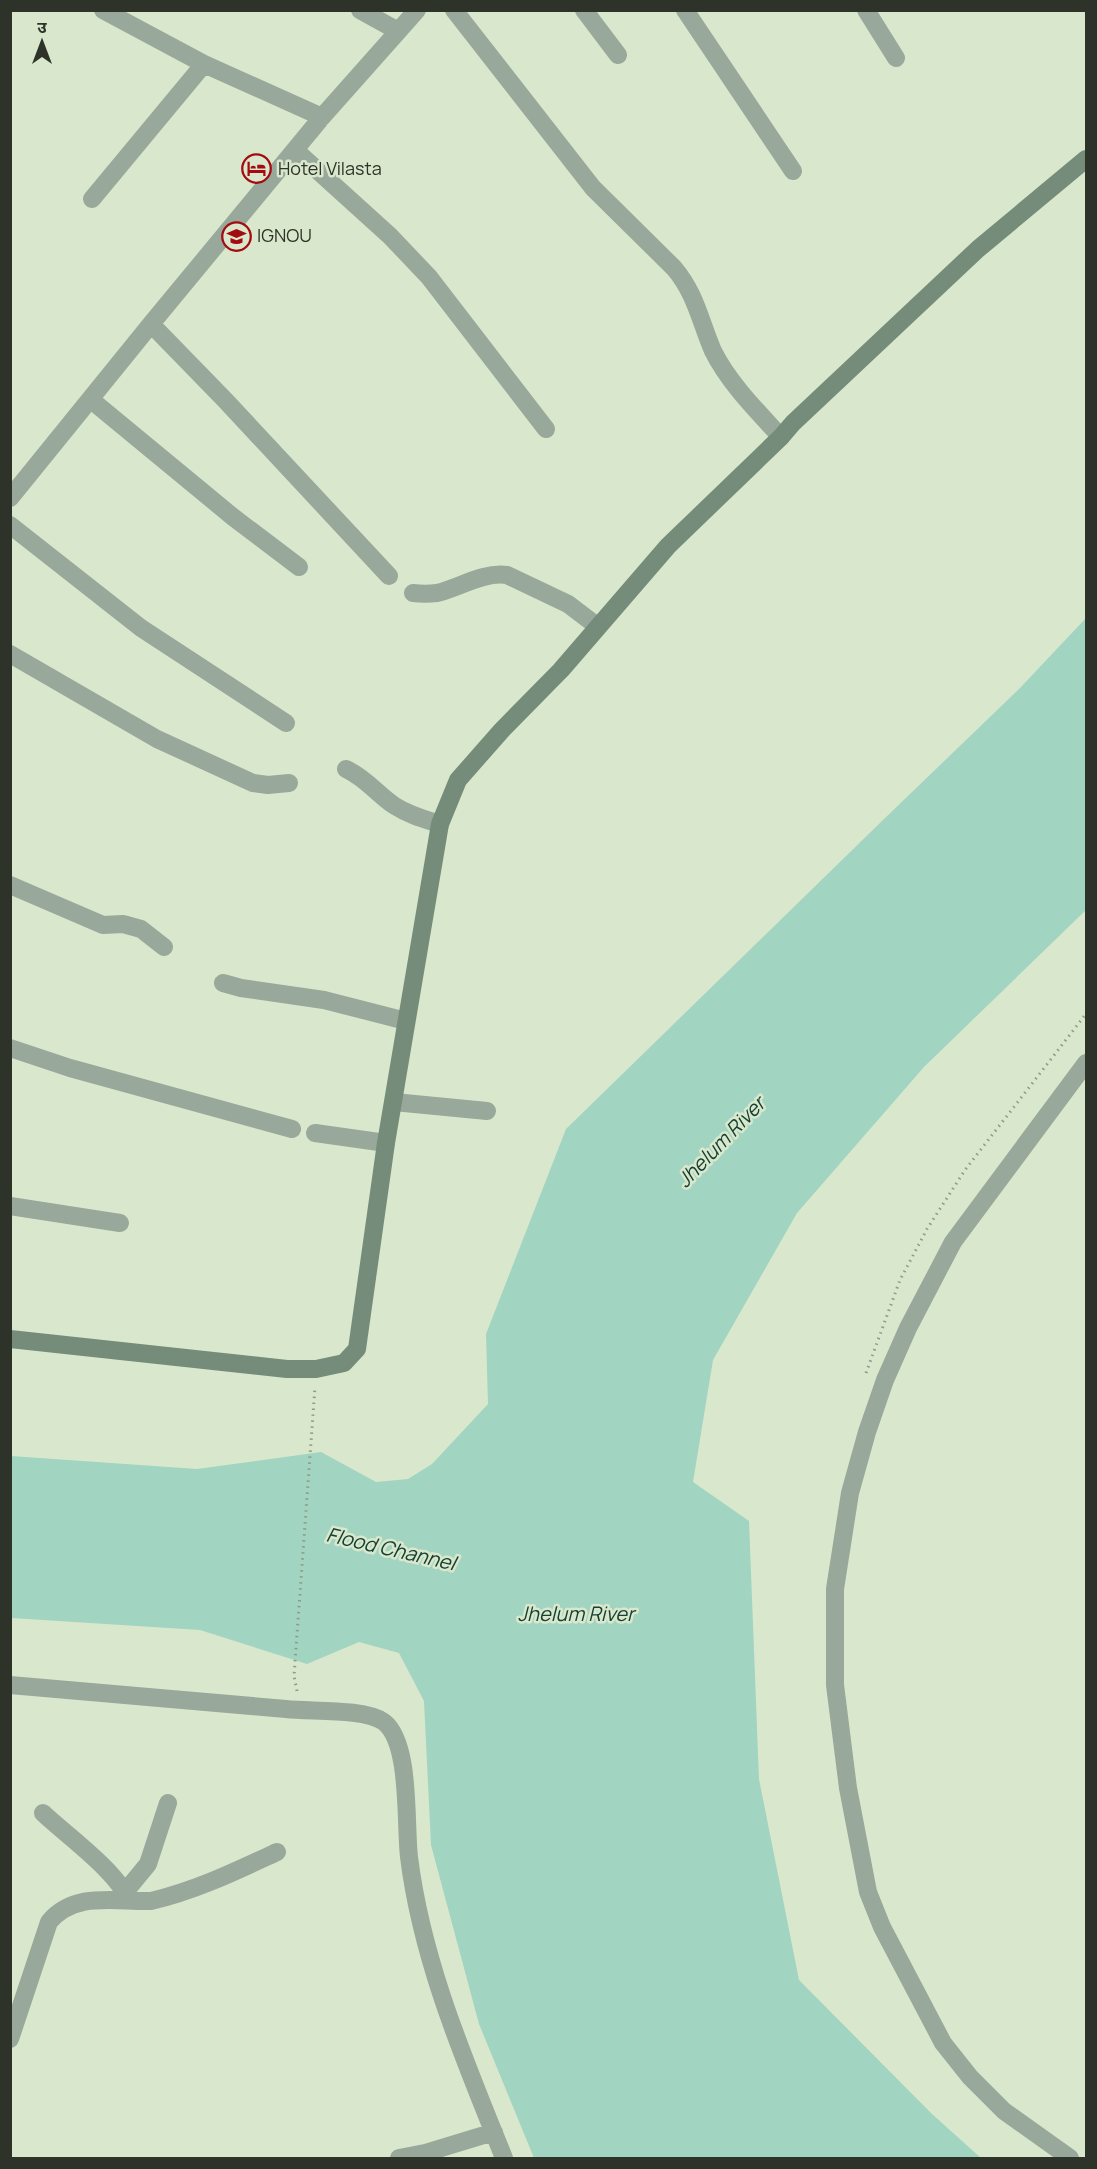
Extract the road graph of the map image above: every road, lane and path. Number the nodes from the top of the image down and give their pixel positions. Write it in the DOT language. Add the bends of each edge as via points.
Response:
graph roads {
  1 [pos="360,10"];
  2 [pos="417,10"];
  3 [pos="454,10"];
  4 [pos="584,10"];
  5 [pos="685,10"];
  6 [pos="866,10"];
  7 [pos="107,11"];
  8 [pos="398,31"];
  9 [pos="618,55"];
  10 [pos="896,58"];
  11 [pos="204,64"];
  12 [pos="322,117"];
  13 [pos="295,150"];
  14 [pos="1086,159"];
  15 [pos="793,171"];
  16 [pos="92,199"];
  17 [pos="151,324"];
  18 [pos="90,399"];
  19 [pos="546,429"];
  20 [pos="781,437"];
  21 [pos="10,498"];
  22 [pos="10,525"];
  23 [pos="299,567"];
  24 [pos="389,576"];
  25 [pos="413,593"];
  26 [pos="597,626"];
  27 [pos="10,654"];
  28 [pos="286,723"];
  29 [pos="346,768"];
  30 [pos="289,783"];
  31 [pos="440,824"];
  32 [pos="10,885"];
  33 [pos="164,947"];
  34 [pos="223,983"];
  35 [pos="1086,1014"];
  36 [pos="406,1021"];
  37 [pos="10,1048"];
  38 [pos="1086,1063"];
  39 [pos="393,1102"];
  40 [pos="487,1111"];
  41 [pos="292,1129"];
  42 [pos="315,1132"];
  43 [pos="386,1143"];
  44 [pos="10,1206"];
  45 [pos="120,1223"];
  46 [pos="10,1339"];
  47 [pos="864,1382"];
  48 [pos="314,1401"];
  49 [pos="294,1676"];
  50 [pos="10,1685"];
  51 [pos="168,1803"];
  52 [pos="43,1814"];
  53 [pos="277,1852"];
  54 [pos="127,1896"];
  55 [pos="10,2039"];
  56 [pos="494,2132"];
  57 [pos="399,2158"];
  58 [pos="504,2158"];
  59 [pos="1070,2158"];
  1 -- 8 [label="street"];
  2 -- 8 [label="street"];
  3 -- 20 [label="street" via="593,188 684,279 724,370"];
  4 -- 9 [label="street"];
  5 -- 15 [label="street"];
  6 -- 10 [label="street"];
  7 -- 11 [label="street"];
  8 -- 12 [label="street"];
  11 -- 12 [label="street"];
  11 -- 16 [label="street"];
  12 -- 13 [label="street"];
  13 -- 17 [label="street"];
  13 -- 19 [label="street" via="390,236 429,278"];
  14 -- 20 [label="main road" via="978,249"];
  17 -- 18 [label="street"];
  17 -- 24 [label="street"];
  18 -- 21 [label="street"];
  18 -- 23 [label="street"];
  20 -- 26 [label="main road" via="668,546"];
  22 -- 28 [label="street" via="141,628"];
  25 -- 26 [label="street" via="438,592 484,576 507,575 568,604"];
  26 -- 31 [label="main road" via="458,780"];
  27 -- 30 [label="street" via="168,744 253,783"];
  29 -- 31 [label="street" via="408,814"];
  31 -- 36 [label="main road"];
  32 -- 33 [label="street" via="103,925 123,924 141,929"];
  34 -- 36 [label="street" via="324,1000"];
  35 -- 47 [label="path" via="965,1170 927,1229 900,1280"];
  36 -- 39 [label="main road"];
  37 -- 41 [label="street"];
  38 -- 59 [label="street" via="953,1242 908,1328 867,1432 850,1493 835,1589 835,1685 846,1776 868,1892 875,1910 943,2043 1004,2111"];
  39 -- 40 [label="street"];
  39 -- 43 [label="main road"];
  42 -- 43 [label="street"];
  43 -- 46 [label="main road" via="357,1349 344,1363 316,1369 287,1369"];
  44 -- 45 [label="street"];
  48 -- 49 [label="path"];
  50 -- 56 [label="street" via="362,1714 375,1717 393,1731 405,1784 407,1844 419,1918 450,2024"];
  51 -- 54 [label="street" via="148,1864"];
  52 -- 54 [label="street" via="110,1873"];
  53 -- 54 [label="street" via="160,1899"];
  54 -- 55 [label="street" via="77,1902 56,1914"];
  56 -- 57 [label="street"];
  56 -- 58 [label="street"];
}
